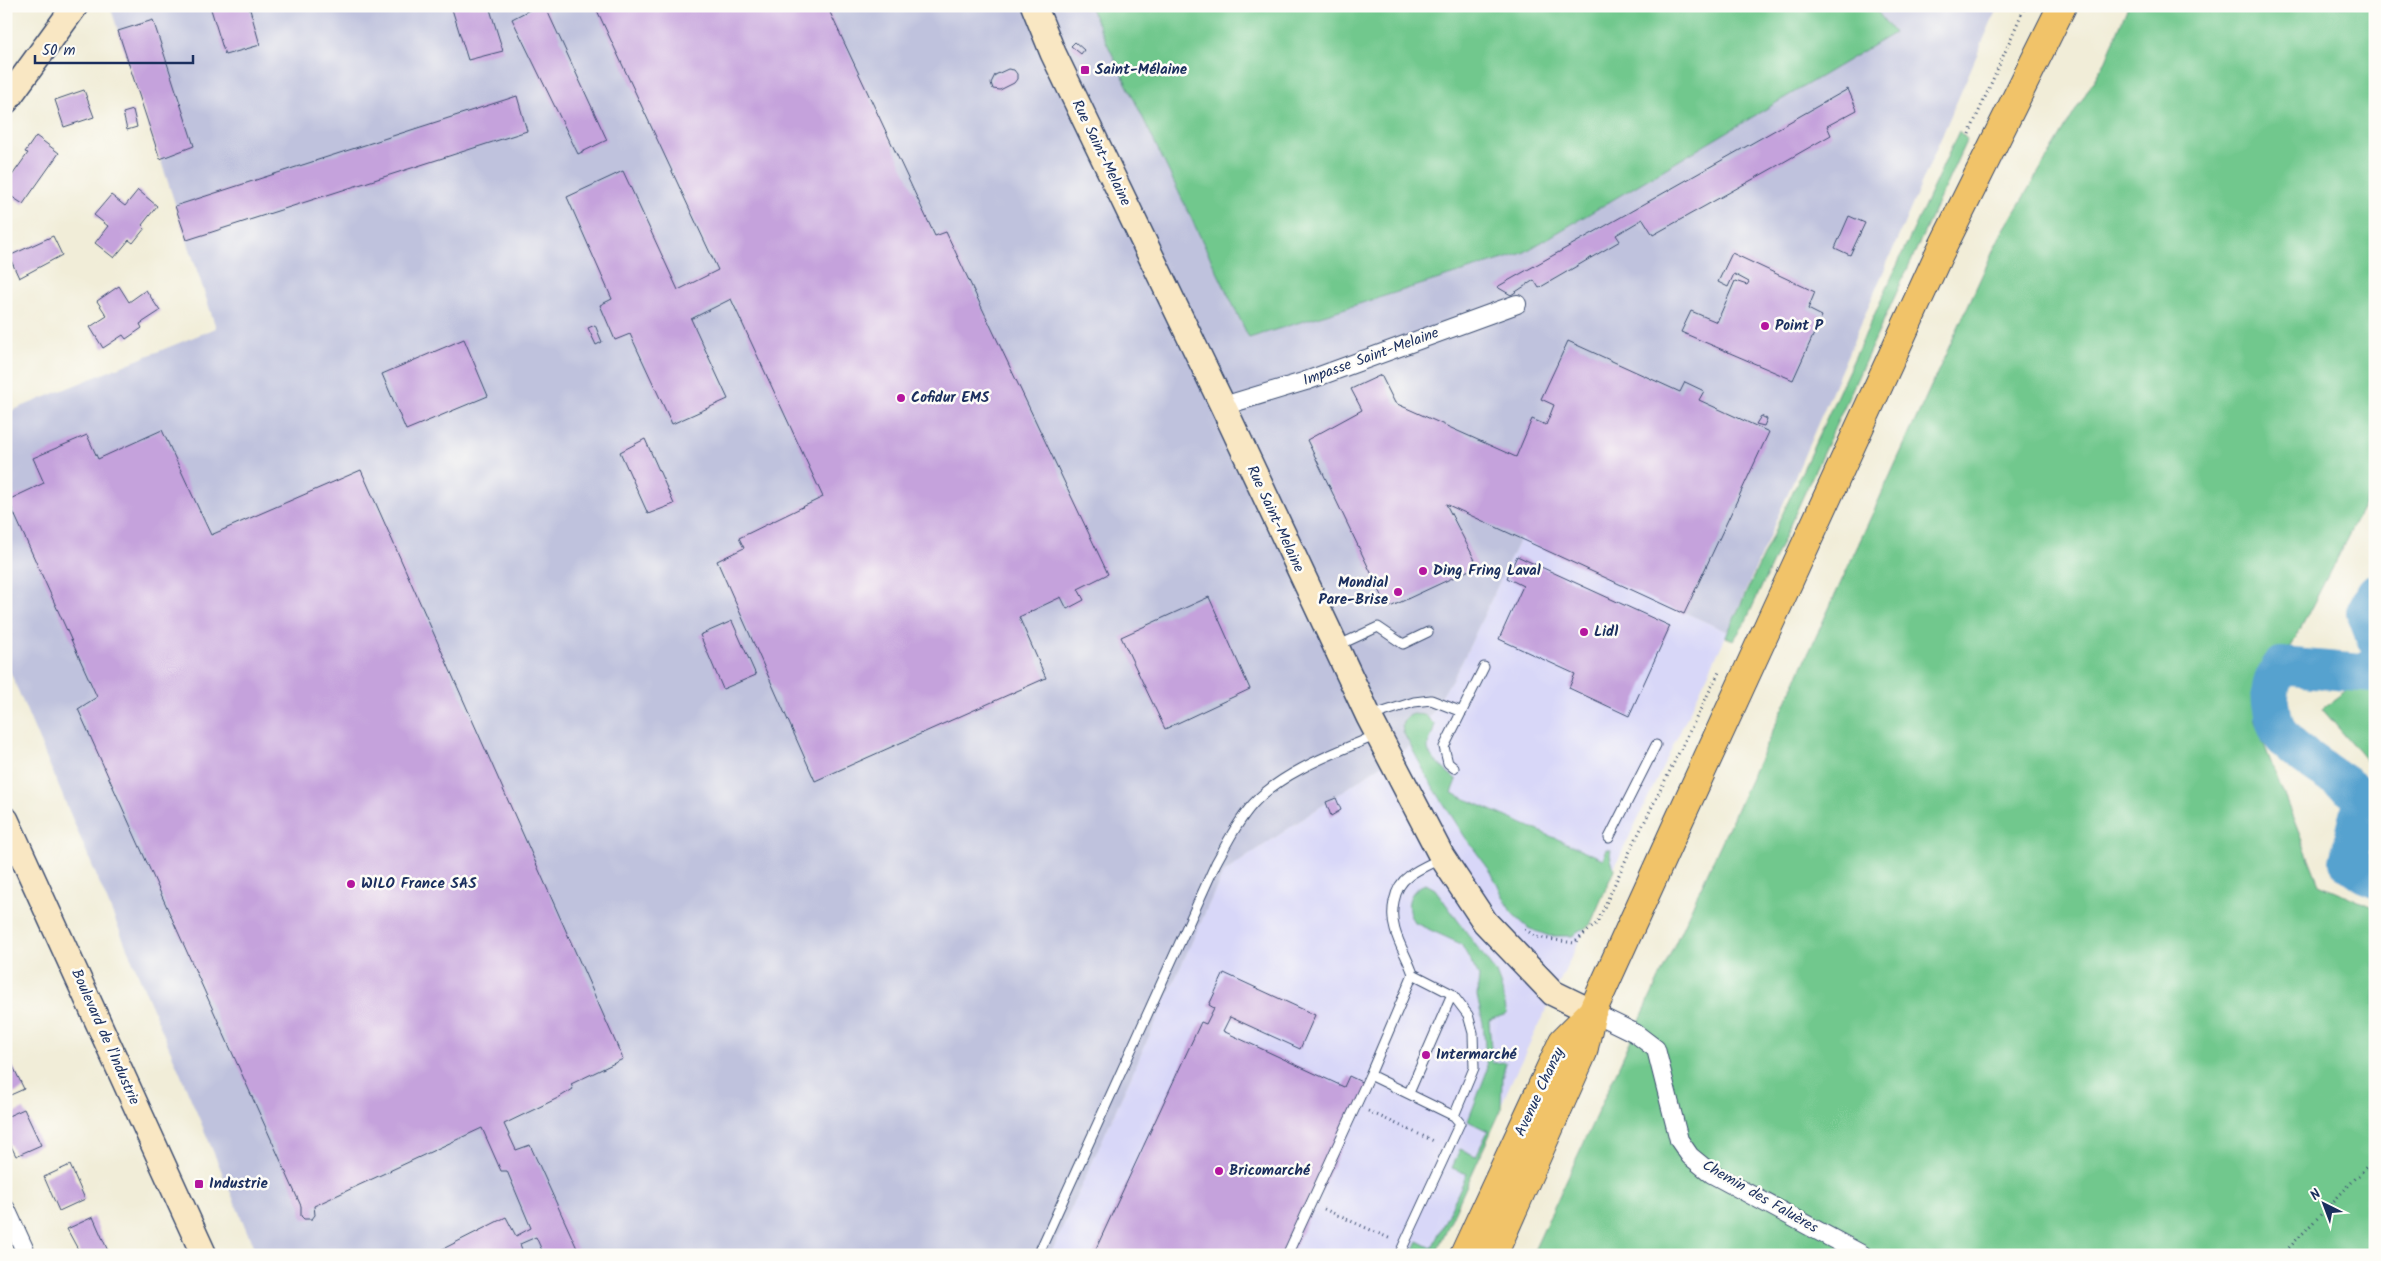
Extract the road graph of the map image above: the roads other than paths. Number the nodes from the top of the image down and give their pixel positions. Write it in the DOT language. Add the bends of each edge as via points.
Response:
graph roads {
  1 [pos="75,6"];
  2 [pos="1034,6"];
  3 [pos="2043,6"];
  4 [pos="2062,6"];
  5 [pos="6,101"];
  6 [pos="1939,254"];
  7 [pos="1517,304"];
  8 [pos="1223,406"];
  9 [pos="1428,632"];
  10 [pos="1335,648"];
  11 [pos="1484,667"];
  12 [pos="1462,712"];
  13 [pos="1373,726"];
  14 [pos="1656,745"];
  15 [pos="1454,768"];
  16 [pos="6,820"];
  17 [pos="1609,838"];
  18 [pos="1442,857"];
  19 [pos="1412,974"];
  20 [pos="1452,994"];
  21 [pos="1592,1012"];
  22 [pos="1370,1075"];
  23 [pos="1409,1094"];
  24 [pos="1454,1116"];
  25 [pos="8,1218"];
  26 [pos="27,1255"];
  27 [pos="204,1255"];
  28 [pos="1038,1255"];
  29 [pos="1287,1255"];
  30 [pos="1399,1255"];
  31 [pos="1464,1255"];
  32 [pos="1493,1255"];
  33 [pos="1863,1255"];
  1 -- 5 [label="main road"];
  2 -- 8 [label="main road, Rue Saint-Melaine" via="1053,53"];
  3 -- 6 [label="main road"];
  4 -- 6 [label="main road"];
  6 -- 21 [label="main road"];
  7 -- 8 [label="street, Impasse Saint-Melaine" via="1306,381"];
  8 -- 10 [label="main road, Rue Saint-Melaine"];
  9 -- 10 [label="lane" via="1403,644 1378,627"];
  10 -- 13 [label="main road, Rue Saint-Melaine"];
  11 -- 12 [label="lane"];
  12 -- 13 [label="lane" via="1432,700 1414,702"];
  12 -- 15 [label="lane" via="1444,747 1448,763"];
  13 -- 18 [label="main road, Rue Saint-Melaine"];
  13 -- 28 [label="lane" via="1276,785 1253,804 1234,831 1216,863"];
  14 -- 17 [label="lane"];
  16 -- 27 [label="main road, Boulevard de l'Industrie"];
  18 -- 19 [label="lane" via="1409,876 1398,889 1393,914 1395,931"];
  18 -- 21 [label="main road, Rue Saint-Melaine" via="1485,922 1541,981 1553,993"];
  19 -- 20 [label="lane"];
  19 -- 22 [label="lane"];
  20 -- 23 [label="lane"];
  20 -- 24 [label="lane" via="1468,1015 1473,1033 1474,1059 1474,1068"];
  21 -- 31 [label="main road, Avenue Chanzy" via="1563,1041"];
  21 -- 32 [label="main road, Avenue Chanzy" via="1583,1052"];
  21 -- 33 [label="street, Chemin des Faluères" via="1636,1033 1656,1049 1679,1140 1690,1156 1712,1174"];
  22 -- 23 [label="lane"];
  22 -- 29 [label="lane"];
  23 -- 24 [label="lane"];
  24 -- 30 [label="lane" via="1460,1123"];
  25 -- 26 [label="street"];
}
